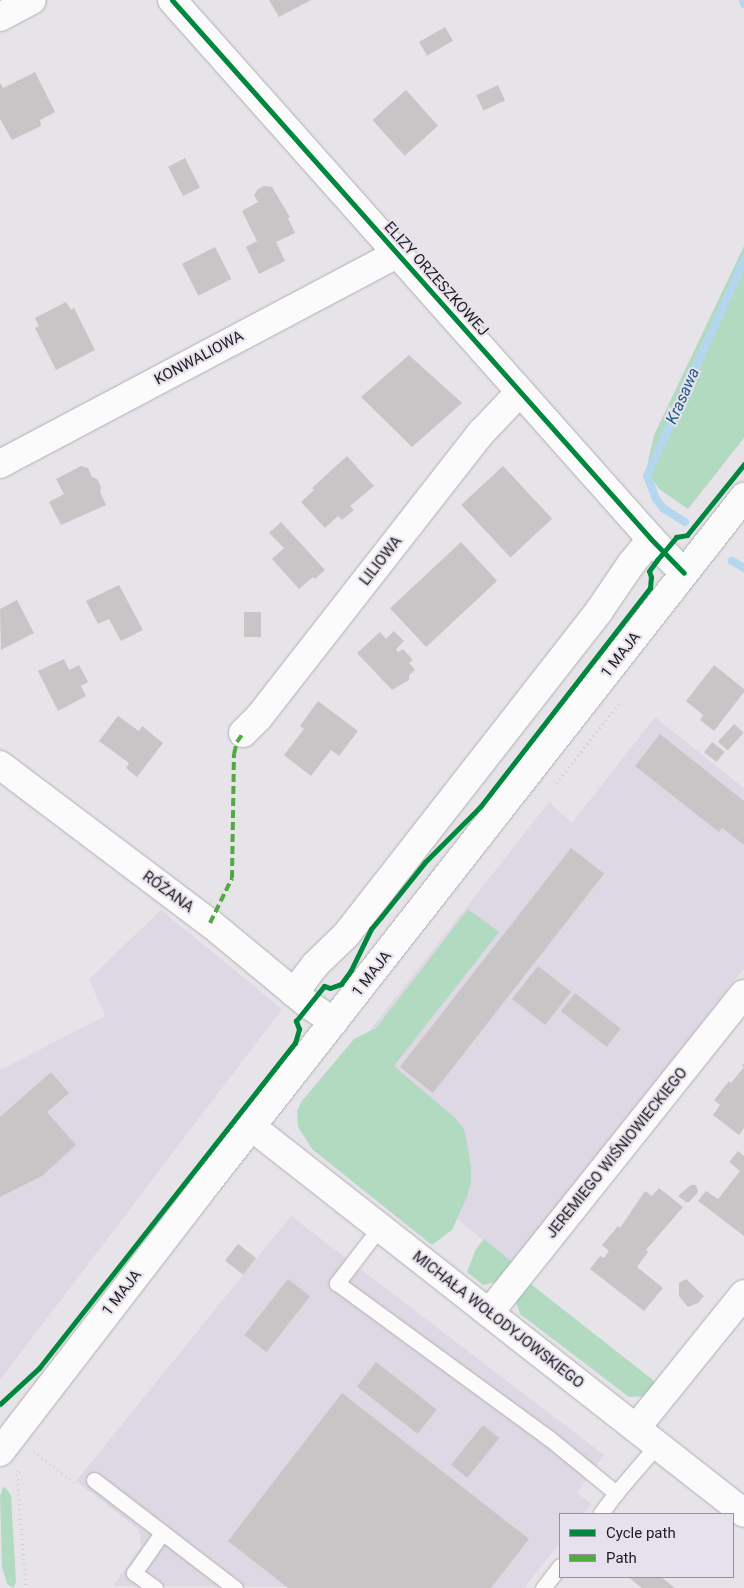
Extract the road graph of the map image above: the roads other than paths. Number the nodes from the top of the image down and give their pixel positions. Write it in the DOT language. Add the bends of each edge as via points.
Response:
graph roads {
  1 [pos="32,0"];
  2 [pos="172,0"];
  3 [pos="0,17"];
  4 [pos="397,254"];
  5 [pos="520,392"];
  6 [pos="0,464"];
  7 [pos="744,497"];
  8 [pos="651,539"];
  9 [pos="684,573"];
  10 [pos="243,733"];
  11 [pos="0,765"];
  12 [pos="294,993"];
  13 [pos="744,994"];
  14 [pos="334,1022"];
  15 [pos="252,1127"];
  16 [pos="380,1228"];
  17 [pos="744,1294"];
  18 [pos="489,1313"];
  19 [pos="636,1428"];
  20 [pos="657,1445"];
  21 [pos="0,1452"];
  22 [pos="94,1480"];
  23 [pos="616,1493"];
  24 [pos="601,1513"];
  25 [pos="744,1513"];
  26 [pos="162,1533"];
  27 [pos="559,1567"];
  28 [pos="154,1588"];
  29 [pos="235,1588"];
  30 [pos="543,1588"];
  1 -- 3 [label="street"];
  2 -- 4 [label="street, ELIZY ORZESZKOWEJ"];
  4 -- 5 [label="street, ELIZY ORZESZKOWEJ"];
  4 -- 6 [label="street, KONWALIOWA"];
  5 -- 8 [label="street, ELIZY ORZESZKOWEJ"];
  5 -- 10 [label="street, LILIOWA" via="482,432 259,717"];
  7 -- 9 [label="street, 1 MAJA"];
  8 -- 9 [label="street, ELIZY ORZESZKOWEJ"];
  8 -- 12 [label="street" via="599,611 346,935 315,965"];
  9 -- 14 [label="street, 1 MAJA"];
  11 -- 12 [label="street, RÓŻANA" via="210,923"];
  12 -- 14 [label="street, RÓŻANA"];
  13 -- 18 [label="street, JEREMIEGO WIŚNIOWIECKIEGO"];
  14 -- 15 [label="street, 1 MAJA"];
  15 -- 16 [label="street, MICHAŁA WOŁODYJOWSKIEGO"];
  15 -- 21 [label="street, 1 MAJA"];
  16 -- 18 [label="street, MICHAŁA WOŁODYJOWSKIEGO"];
  16 -- 23 [label="lane" via="337,1283 549,1438"];
  17 -- 19 [label="street"];
  18 -- 19 [label="street, MICHAŁA WOŁODYJOWSKIEGO"];
  19 -- 20 [label="street, MICHAŁA WOŁODYJOWSKIEGO"];
  20 -- 23 [label="lane"];
  20 -- 25 [label="street, MICHAŁA WOŁODYJOWSKIEGO"];
  22 -- 26 [label="lane"];
  23 -- 24 [label="lane"];
  26 -- 28 [label="lane" via="134,1573"];
  26 -- 29 [label="lane"];
  27 -- 30 [label="lane"];
}
